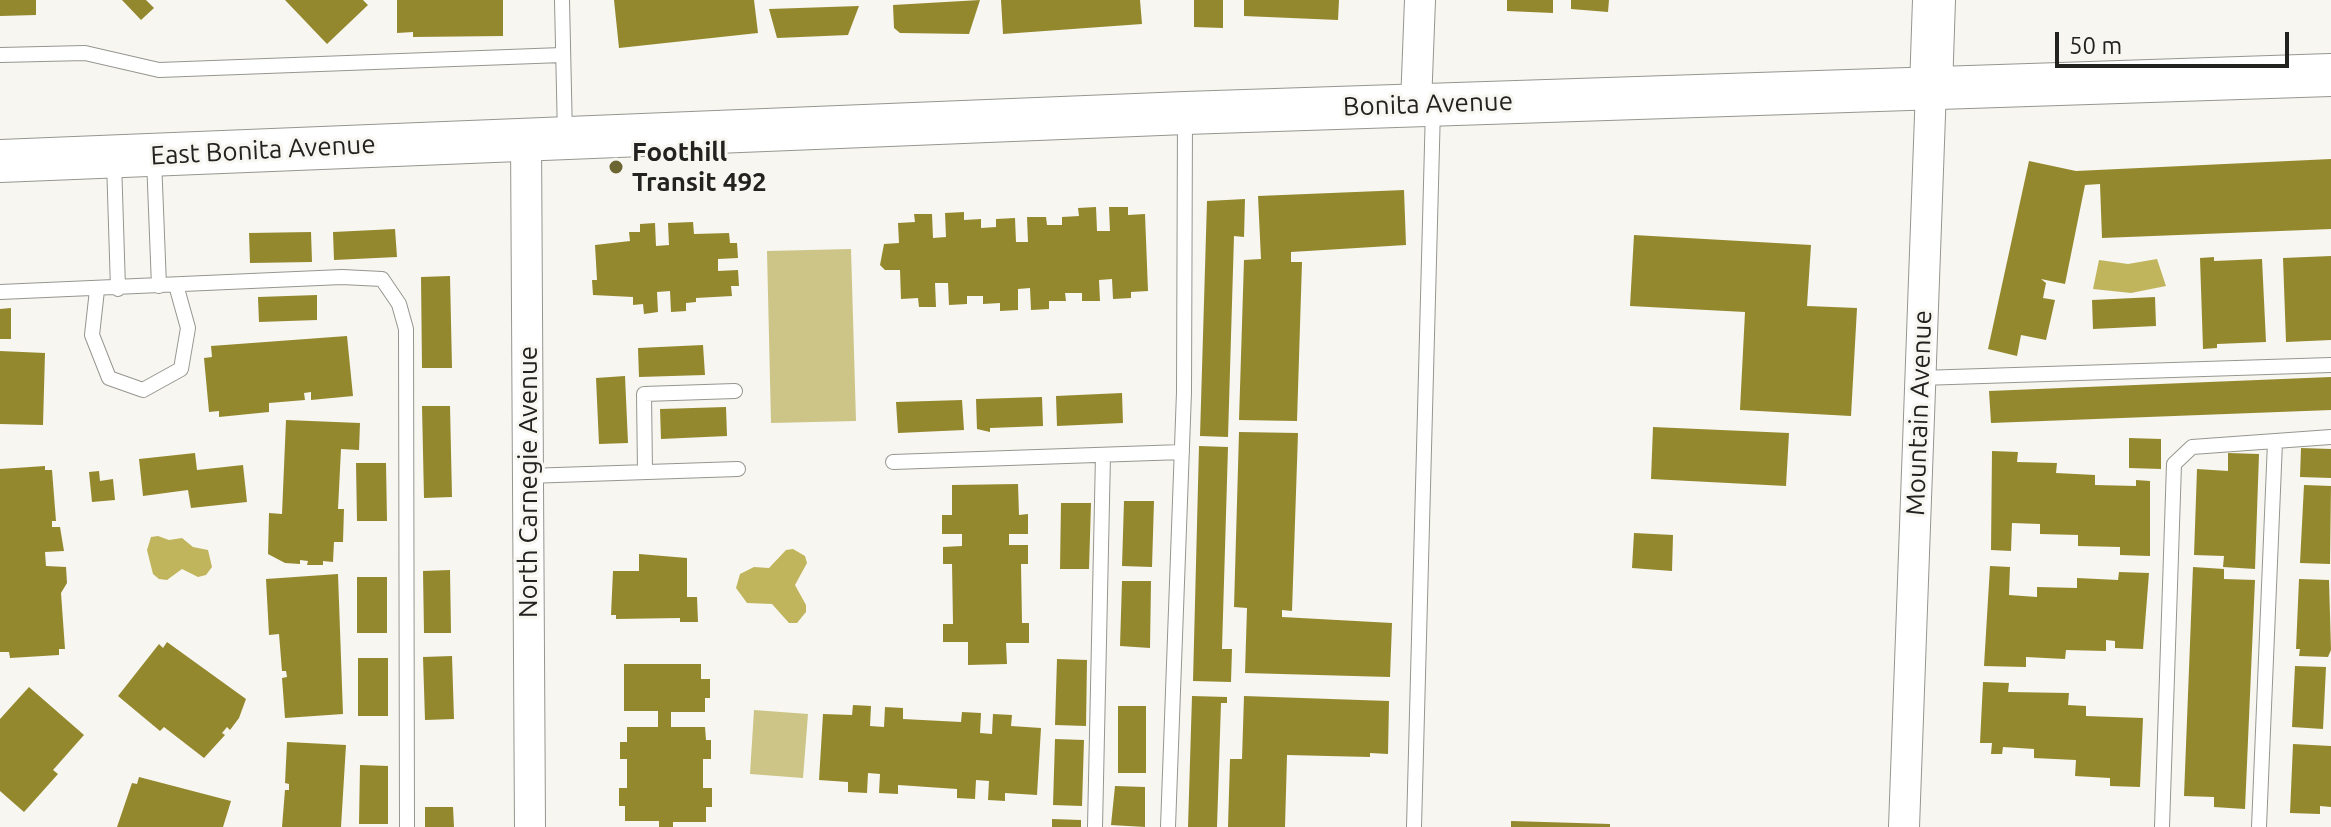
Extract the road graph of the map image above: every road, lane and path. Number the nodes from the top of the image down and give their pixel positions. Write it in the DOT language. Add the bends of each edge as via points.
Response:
graph roads {
  1 [pos="562,0"];
  2 [pos="1420,0"];
  3 [pos="1934,0"];
  4 [pos="0,55"];
  5 [pos="562,55"];
  6 [pos="2331,75"];
  7 [pos="1931,88"];
  8 [pos="1424,104"];
  9 [pos="1185,113"];
  10 [pos="545,137"];
  11 [pos="134,156"];
  12 [pos="0,161"];
  13 [pos="176,285"];
  14 [pos="159,286"];
  15 [pos="118,289"];
  16 [pos="97,290"];
  17 [pos="0,292"];
  18 [pos="2331,365"];
  19 [pos="1920,378"];
  20 [pos="735,391"];
  21 [pos="2331,437"];
  22 [pos="2275,442"];
  23 [pos="1182,452"];
  24 [pos="1103,455"];
  25 [pos="893,462"];
  26 [pos="738,469"];
  27 [pos="645,472"];
  28 [pos="527,476"];
  29 [pos="407,827"];
  30 [pos="530,827"];
  31 [pos="1095,827"];
  32 [pos="1168,827"];
  33 [pos="1414,827"];
  34 [pos="1904,827"];
  35 [pos="2162,827"];
  36 [pos="2259,827"];
  1 -- 5 [label="lane"];
  2 -- 8 [label="street"];
  3 -- 7 [label="main road, Mountain Avenue"];
  4 -- 5 [label="lane" via="85,53 159,70"];
  5 -- 10 [label="lane"];
  6 -- 7 [label="main road, Bonita Avenue"];
  7 -- 8 [label="main road, Bonita Avenue"];
  7 -- 19 [label="street, Mountain Avenue"];
  8 -- 9 [label="main road, Bonita Avenue"];
  8 -- 33 [label="lane"];
  9 -- 10 [label="main road, Bonita Avenue"];
  9 -- 23 [label="lane"];
  10 -- 11 [label="main road, East Bonita Avenue"];
  10 -- 28 [label="street, North Carnegie Avenue"];
  11 -- 12 [label="main road, East Bonita Avenue"];
  11 -- 14 [label="lane"];
  11 -- 15 [label="lane"];
  13 -- 14 [label="lane"];
  13 -- 16 [label="lane" via="188,328 181,369 143,390 109,378 92,335"];
  13 -- 29 [label="lane" via="382,279 399,304 406,329"];
  14 -- 15 [label="lane"];
  15 -- 16 [label="lane"];
  16 -- 17 [label="lane"];
  18 -- 19 [label="lane"];
  19 -- 34 [label="street, Mountain Avenue"];
  20 -- 27 [label="lane" via="644,394"];
  21 -- 22 [label="lane"];
  22 -- 35 [label="lane" via="2192,447 2174,464"];
  22 -- 36 [label="lane"];
  23 -- 24 [label="lane"];
  23 -- 32 [label="lane"];
  24 -- 25 [label="lane"];
  24 -- 31 [label="lane"];
  26 -- 27 [label="lane"];
  27 -- 28 [label="lane"];
  28 -- 30 [label="street, North Carnegie Avenue"];
}
